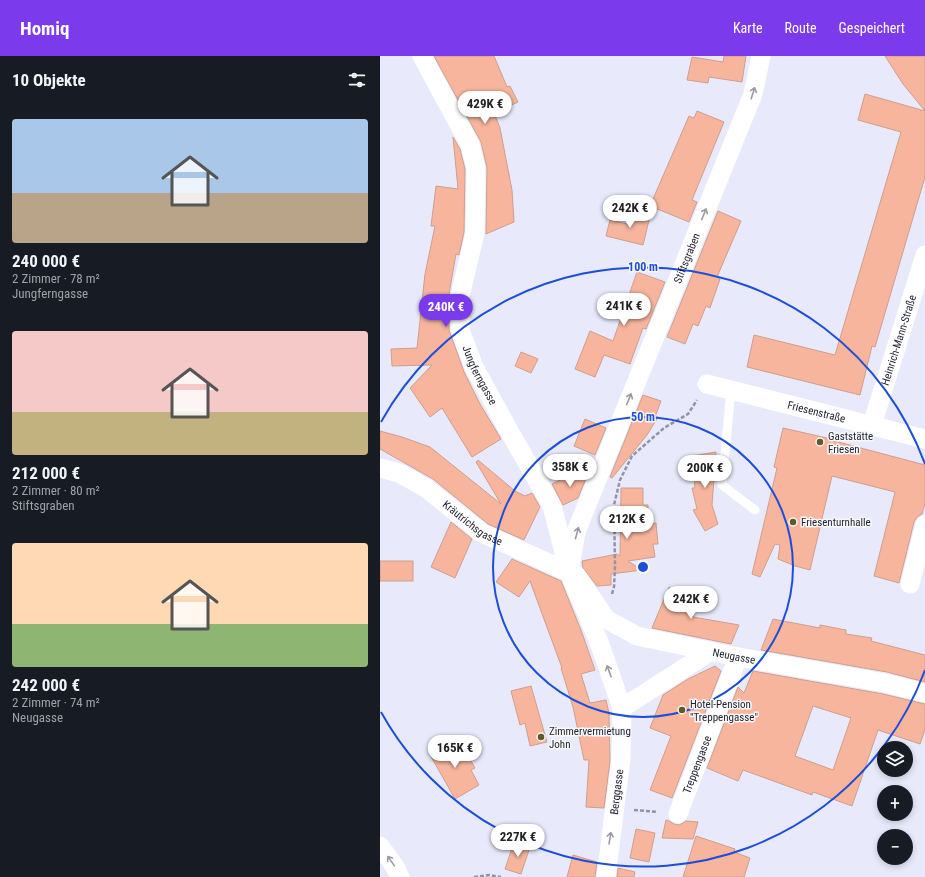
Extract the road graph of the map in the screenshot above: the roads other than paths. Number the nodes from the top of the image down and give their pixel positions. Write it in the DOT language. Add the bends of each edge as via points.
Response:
graph roads {
  1 [pos="422,56"];
  2 [pos="761,56"];
  3 [pos="925,255"];
  4 [pos="707,384"];
  5 [pos="730,390"];
  6 [pos="872,425"];
  7 [pos="925,439"];
  8 [pos="380,468"];
  9 [pos="755,510"];
  10 [pos="925,525"];
  11 [pos="569,572"];
  12 [pos="910,584"];
  13 [pos="711,651"];
  14 [pos="738,657"];
  15 [pos="925,693"];
  16 [pos="622,708"];
  17 [pos="678,814"];
  18 [pos="380,846"];
  19 [pos="400,877"];
  20 [pos="606,877"];
  1 -- 11 [label="street, Jungferngasse" via="467,139 476,168 475,233 460,296 460,330 474,367 552,506"];
  11 -- 2 [label="street, Stiftsgraben, one-way" via="576,532 753,94"];
  3 -- 6 [label="street, Heinrich-Mann-Straße"];
  4 -- 5 [label="street, Friesenstraße"];
  5 -- 6 [label="street, Friesenstraße"];
  5 -- 9 [label="lane" via="722,485"];
  6 -- 7 [label="street, Friesenstraße"];
  8 -- 11 [label="street, Kräutrichsgasse" via="399,473 426,488 482,533"];
  10 -- 12 [label="street"];
  11 -- 13 [label="street, Neugasse" via="577,576 606,619 637,636"];
  16 -- 11 [label="street, Berggasse, one-way" via="599,642"];
  13 -- 14 [label="street, Neugasse"];
  13 -- 16 [label="street"];
  14 -- 15 [label="street, Neugasse" via="885,683"];
  14 -- 17 [label="street, Treppengasse"];
  20 -- 16 [label="street, Berggasse, one-way" via="621,758"];
  19 -- 18 [label="street, one-way"];
}
